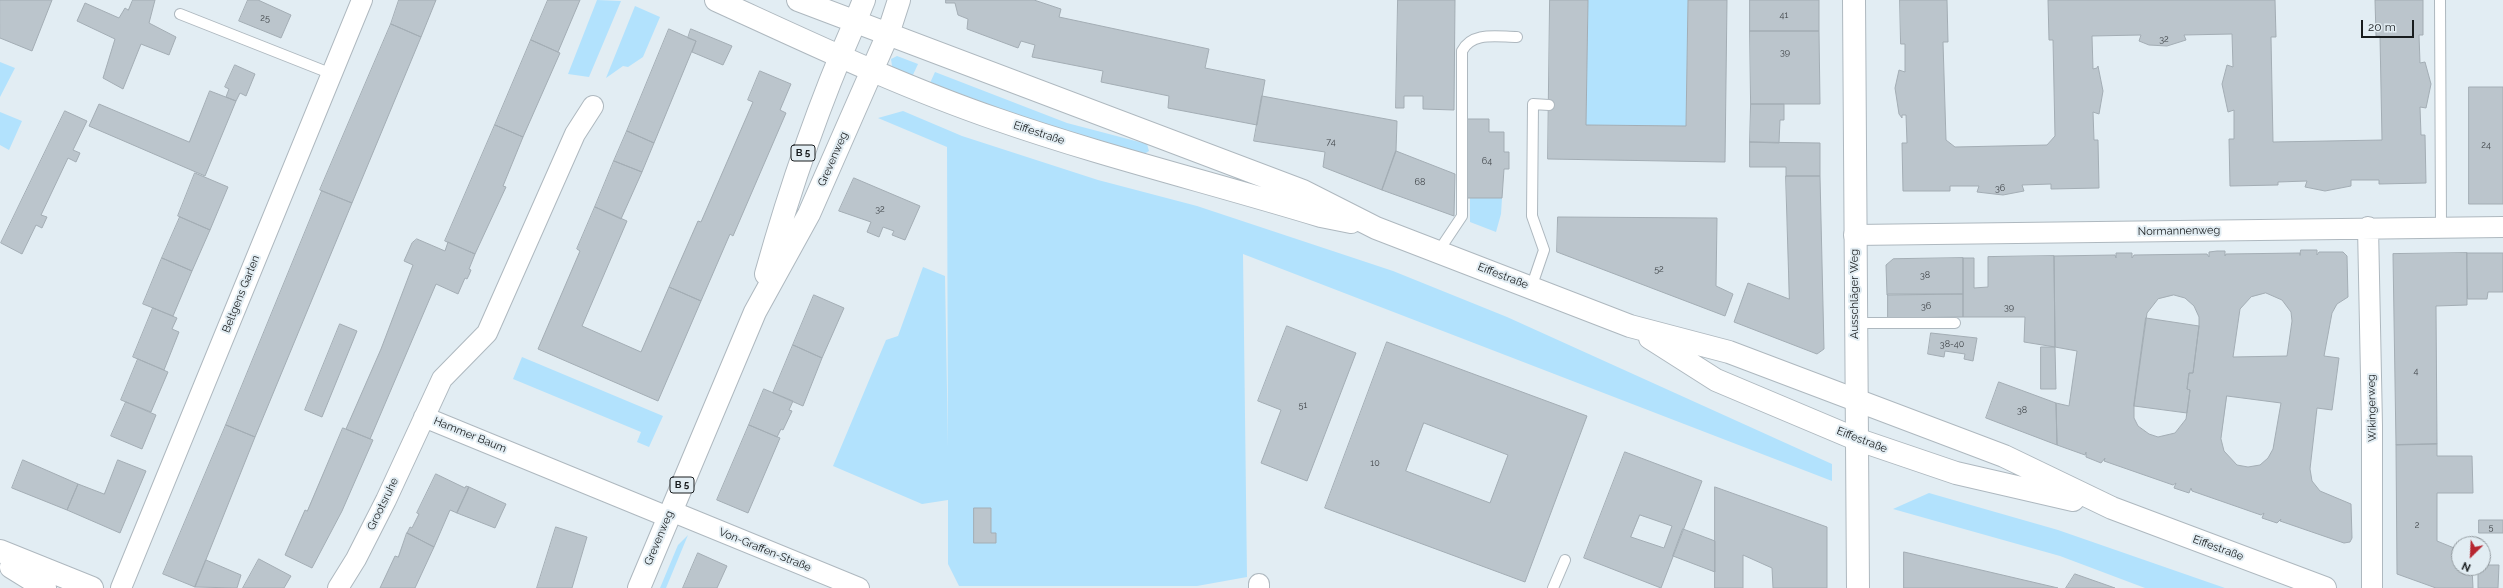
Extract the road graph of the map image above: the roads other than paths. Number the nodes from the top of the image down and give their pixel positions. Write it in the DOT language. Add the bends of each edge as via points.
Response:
graph roads {
  1 [pos="362,0"];
  2 [pos="716,0"];
  3 [pos="798,0"];
  4 [pos="864,0"];
  5 [pos="899,0"];
  6 [pos="1854,0"];
  7 [pos="2440,0"];
  8 [pos="180,14"];
  9 [pos="855,22"];
  10 [pos="888,34"];
  11 [pos="1517,37"];
  12 [pos="840,56"];
  13 [pos="874,70"];
  14 [pos="332,74"];
  15 [pos="1549,105"];
  16 [pos="592,106"];
  17 [pos="2441,227"];
  18 [pos="2503,227"];
  19 [pos="1376,228"];
  20 [pos="2368,228"];
  21 [pos="1854,235"];
  22 [pos="1438,252"];
  23 [pos="1531,288"];
  24 [pos="755,312"];
  25 [pos="1855,323"];
  26 [pos="1955,323"];
  27 [pos="1630,326"];
  28 [pos="1856,400"];
  29 [pos="424,417"];
  30 [pos="1856,439"];
  31 [pos="2112,508"];
  32 [pos="670,514"];
  33 [pos="0,551"];
  34 [pos="0,560"];
  35 [pos="1565,560"];
  36 [pos="45,588"];
  37 [pos="92,588"];
  38 [pos="121,588"];
  39 [pos="338,588"];
  40 [pos="639,588"];
  41 [pos="859,588"];
  42 [pos="1553,588"];
  43 [pos="1858,588"];
  44 [pos="2325,588"];
  45 [pos="2372,588"];
  1 -- 14 [label="street, Beltgens Garten"];
  2 -- 12 [label="main road, Eiffestraße"];
  3 -- 9 [label="main road, Eiffestraße"];
  4 -- 9 [label="main road, Grevenweg"];
  5 -- 10 [label="main road, Grevenweg"];
  6 -- 21 [label="main road, Ausschläger Weg"];
  7 -- 17 [label="lane"];
  8 -- 14 [label="lane"];
  9 -- 10 [label="main road, Eiffestraße"];
  9 -- 12 [label="main road, Grevenweg / B 5"];
  10 -- 13 [label="main road, Grevenweg / B 5"];
  10 -- 19 [label="main road, Eiffestraße" via="1303,191"];
  11 -- 22 [label="lane" via="1475,38 1467,43 1462,51 1462,216"];
  12 -- 13 [label="main road, Eiffestraße"];
  12 -- 24 [label="main road, Grevenweg / B 5" via="786,204"];
  13 -- 19 [label="main road, Eiffestraße" via="995,119 1077,145 1321,216"];
  13 -- 24 [label="main road, Grevenweg / B 5" via="809,214"];
  14 -- 38 [label="street, Beltgens Garten"];
  15 -- 23 [label="lane" via="1533,104 1532,216 1544,250"];
  16 -- 29 [label="street, Hammer Baum" via="575,134 487,333 442,379"];
  17 -- 18 [label="street, Normannenweg"];
  17 -- 20 [label="street, Normannenweg"];
  19 -- 22 [label="main road, Eiffestraße"];
  20 -- 21 [label="street, Normannenweg"];
  20 -- 45 [label="street, Wikingerweg"];
  21 -- 25 [label="main road, Ausschläger Weg"];
  22 -- 23 [label="main road, Eiffestraße"];
  23 -- 27 [label="main road, Eiffestraße"];
  24 -- 32 [label="main road, Grevenweg / B 5"];
  25 -- 26 [label="lane"];
  25 -- 28 [label="main road, Ausschläger Weg"];
  27 -- 28 [label="main road, Eiffestraße" via="1728,352"];
  27 -- 30 [label="main road, Eiffestraße" via="1716,380"];
  28 -- 30 [label="main road, Ausschläger Weg"];
  28 -- 31 [label="main road, Eiffestraße" via="2004,456"];
  29 -- 32 [label="street, Hammer Baum"];
  29 -- 39 [label="street, Grootsruhe" via="356,559"];
  30 -- 31 [label="main road, Eiffestraße" via="1956,473"];
  30 -- 43 [label="main road, Ausschläger Weg"];
  31 -- 44 [label="main road, Eiffestraße"];
  32 -- 40 [label="main road, Grevenweg / B 5"];
  32 -- 41 [label="street, Von-Graffen-Straße"];
  33 -- 37 [label="main road"];
  34 -- 36 [label="main road"];
  35 -- 42 [label="lane"];
}
